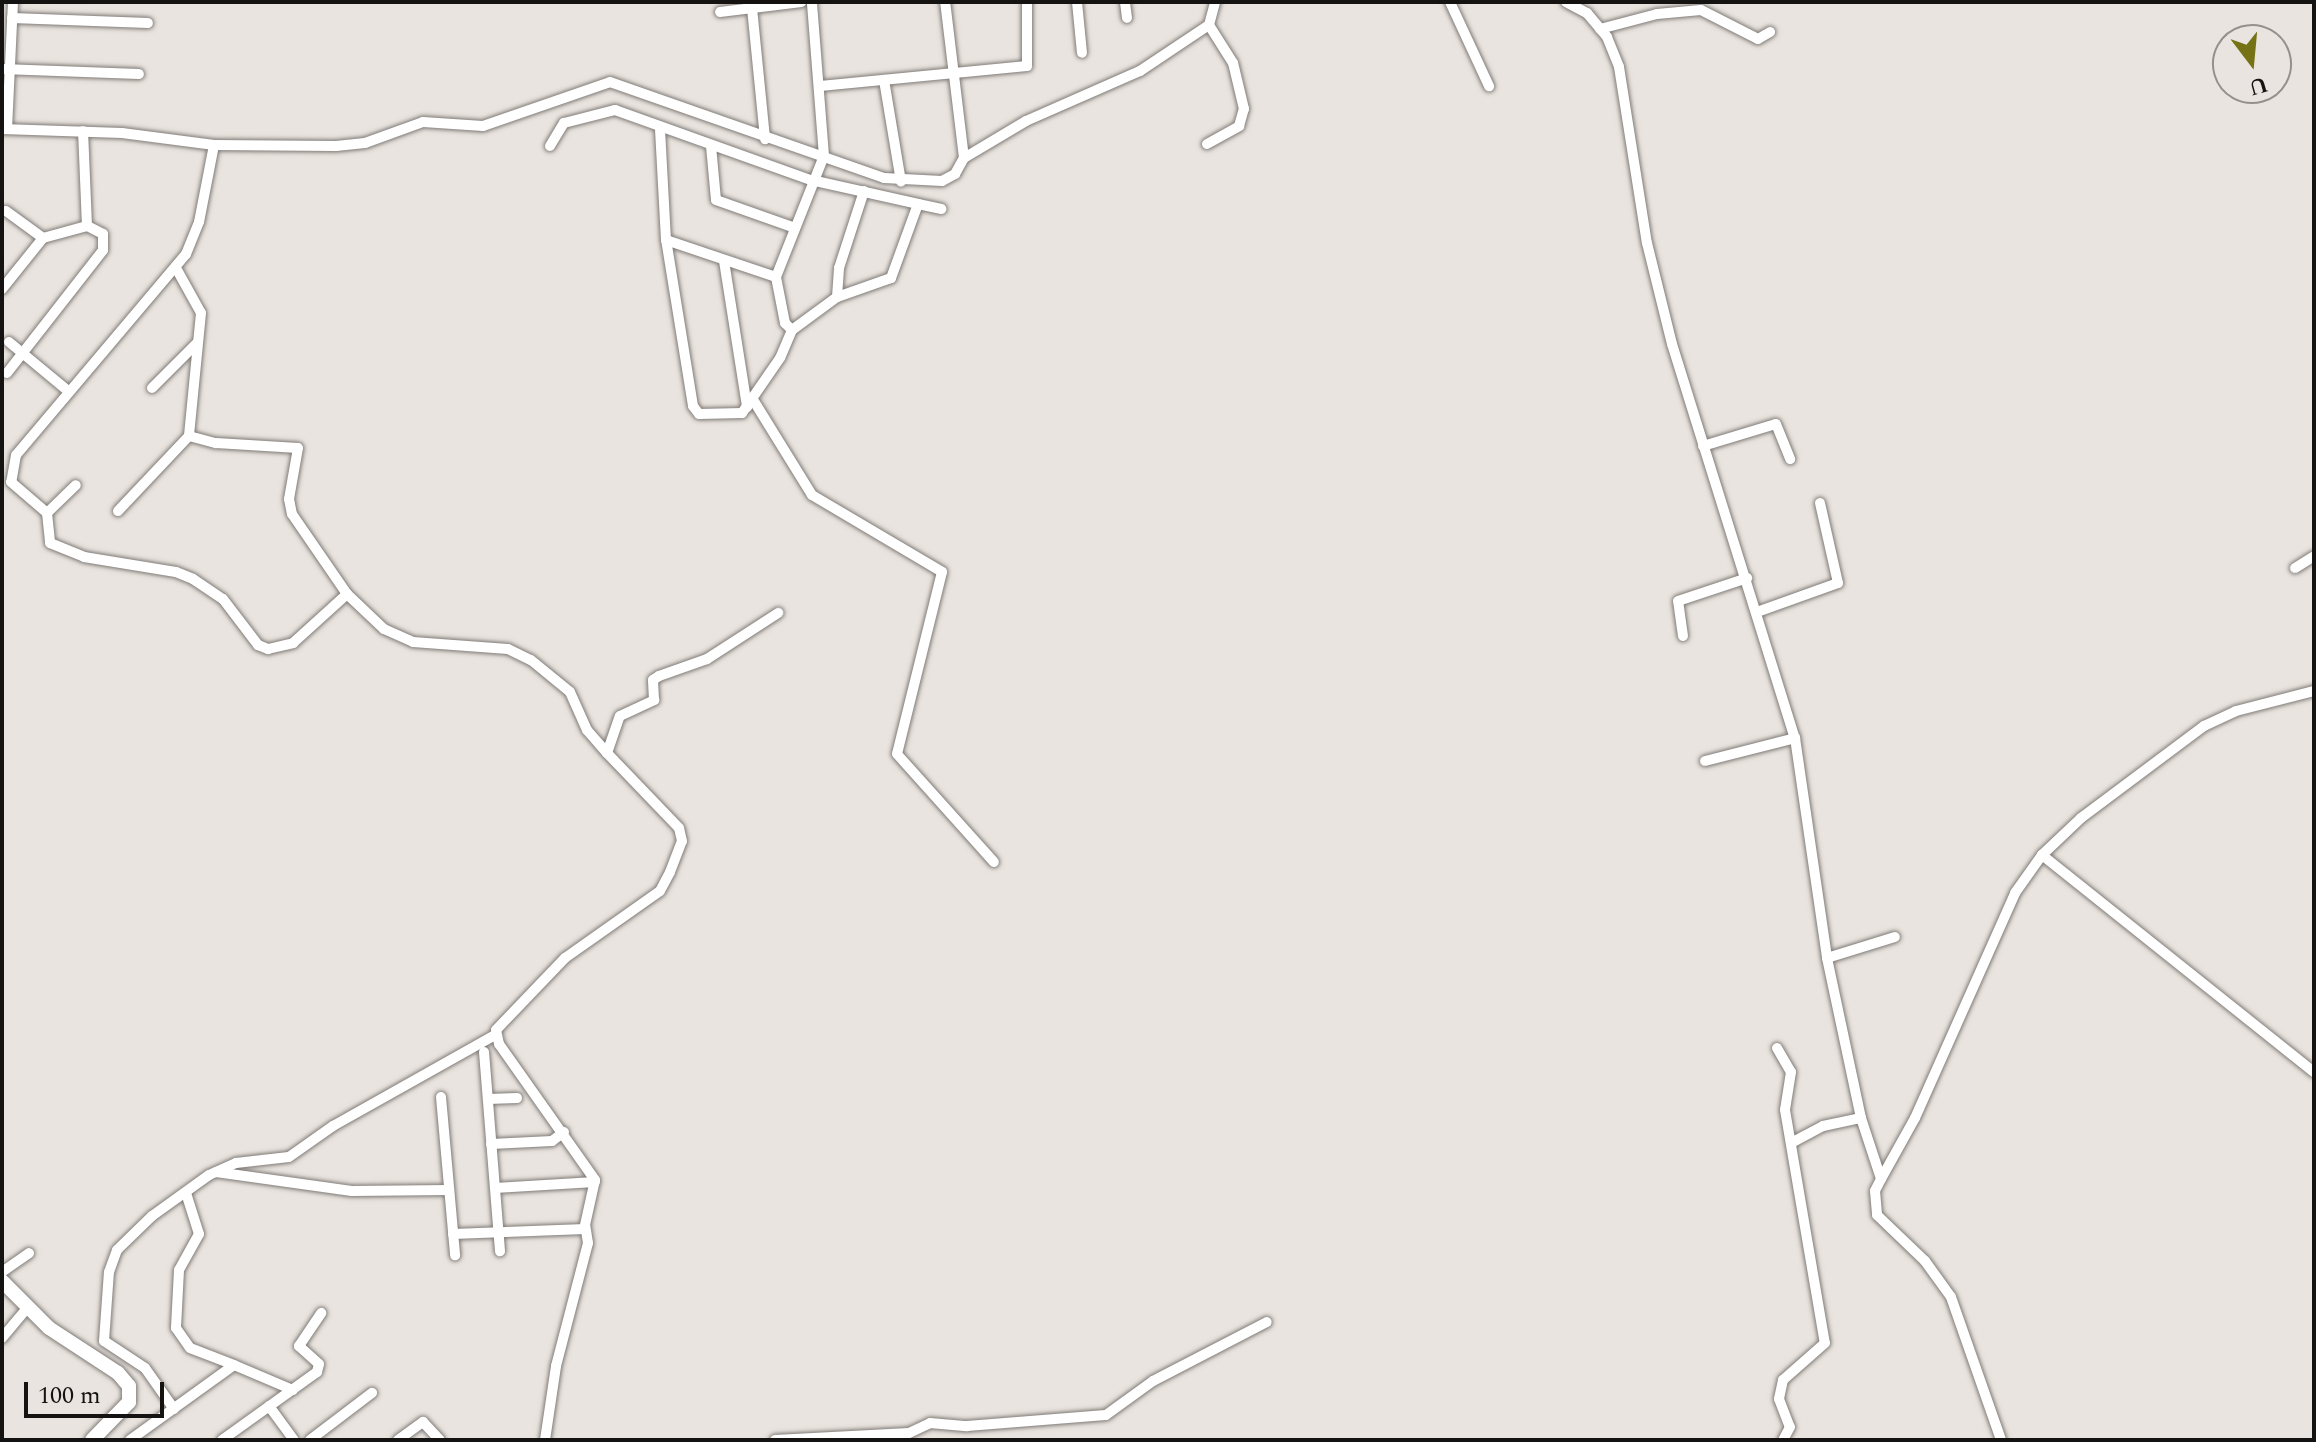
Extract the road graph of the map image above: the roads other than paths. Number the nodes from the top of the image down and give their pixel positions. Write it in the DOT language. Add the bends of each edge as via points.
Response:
graph roads {
  1 [pos="13,2"];
  2 [pos="801,2"];
  3 [pos="812,2"];
  4 [pos="945,2"];
  5 [pos="1027,2"];
  6 [pos="1077,2"];
  7 [pos="1125,2"];
  8 [pos="1215,2"];
  9 [pos="1450,2"];
  10 [pos="1566,2"];
  11 [pos="770,4"];
  12 [pos="752,8"];
  13 [pos="720,12"];
  14 [pos="12,18"];
  15 [pos="1127,18"];
  16 [pos="148,23"];
  17 [pos="1209,25"];
  18 [pos="1600,29"];
  19 [pos="1770,32"];
  20 [pos="1082,53"];
  21 [pos="6,69"];
  22 [pos="953,71"];
  23 [pos="139,74"];
  24 [pos="884,80"];
  25 [pos="820,86"];
  26 [pos="1489,86"];
  27 [pos="660,128"];
  28 [pos="4,129"];
  29 [pos="83,131"];
  30 [pos="765,139"];
  31 [pos="1207,144"];
  32 [pos="214,145"];
  33 [pos="550,146"];
  34 [pos="711,146"];
  35 [pos="964,158"];
  36 [pos="816,169"];
  37 [pos="901,182"];
  38 [pos="864,191"];
  39 [pos="918,204"];
  40 [pos="941,209"];
  41 [pos="6,211"];
  42 [pos="87,226"];
  43 [pos="795,228"];
  44 [pos="43,238"];
  45 [pos="666,240"];
  46 [pos="724,261"];
  47 [pos="176,268"];
  48 [pos="776,277"];
  49 [pos="2,289"];
  50 [pos="837,297"];
  51 [pos="792,330"];
  52 [pos="9,342"];
  53 [pos="197,343"];
  54 [pos="23,353"];
  55 [pos="7,373"];
  56 [pos="152,388"];
  57 [pos="67,390"];
  58 [pos="750,402"];
  59 [pos="189,436"];
  60 [pos="1703,446"];
  61 [pos="1790,459"];
  62 [pos="76,485"];
  63 [pos="1820,503"];
  64 [pos="118,511"];
  65 [pos="47,513"];
  66 [pos="2314,556"];
  67 [pos="2295,568"];
  68 [pos="1747,578"];
  69 [pos="347,594"];
  70 [pos="1757,612"];
  71 [pos="778,613"];
  72 [pos="1683,636"];
  73 [pos="2314,691"];
  74 [pos="1795,738"];
  75 [pos="607,753"];
  76 [pos="1705,761"];
  77 [pos="2042,855"];
  78 [pos="994,862"];
  79 [pos="1895,937"];
  80 [pos="1827,958"];
  81 [pos="495,1035"];
  82 [pos="1777,1048"];
  83 [pos="484,1052"];
  84 [pos="2314,1072"];
  85 [pos="441,1097"];
  86 [pos="517,1098"];
  87 [pos="488,1099"];
  88 [pos="1861,1118"];
  89 [pos="564,1132"];
  90 [pos="1791,1143"];
  91 [pos="491,1144"];
  92 [pos="215,1172"];
  93 [pos="1881,1179"];
  94 [pos="595,1182"];
  95 [pos="495,1188"];
  96 [pos="449,1190"];
  97 [pos="186,1193"];
  98 [pos="585,1229"];
  99 [pos="498,1233"];
  100 [pos="453,1234"];
  101 [pos="500,1251"];
  102 [pos="29,1253"];
  103 [pos="455,1255"];
  104 [pos="2,1272"];
  105 [pos="2,1281"];
  106 [pos="28,1307"];
  107 [pos="321,1313"];
  108 [pos="1267,1322"];
  109 [pos="2,1338"];
  110 [pos="104,1341"];
  111 [pos="96,1359"];
  112 [pos="234,1365"];
  113 [pos="293,1390"];
  114 [pos="372,1393"];
  115 [pos="269,1406"];
  116 [pos="174,1409"];
  117 [pos="94,1434"];
  118 [pos="130,1440"];
  119 [pos="222,1440"];
  120 [pos="294,1440"];
  121 [pos="310,1440"];
  122 [pos="398,1440"];
  123 [pos="440,1440"];
  124 [pos="545,1440"];
  125 [pos="775,1440"];
  126 [pos="1783,1440"];
  127 [pos="2001,1440"];
  1 -- 14 [label="street"];
  2 -- 11 [label="street"];
  3 -- 25 [label="street"];
  4 -- 22 [label="street"];
  5 -- 22 [label="street" via="1029,66"];
  6 -- 20 [label="street"];
  7 -- 15 [label="street"];
  8 -- 17 [label="street"];
  9 -- 26 [label="street"];
  10 -- 18 [label="street" via="1587,13"];
  11 -- 12 [label="street"];
  12 -- 13 [label="street"];
  12 -- 30 [label="street"];
  14 -- 16 [label="street"];
  14 -- 21 [label="street"];
  17 -- 31 [label="street" via="1229,54 1244,109 1239,126"];
  17 -- 35 [label="street" via="1140,71 1026,121"];
  18 -- 19 [label="street" via="1657,14 1701,10 1758,39"];
  18 -- 60 [label="street" via="1619,67 1654,271"];
  21 -- 23 [label="street"];
  21 -- 28 [label="street"];
  22 -- 24 [label="street"];
  22 -- 35 [label="street"];
  24 -- 25 [label="street"];
  24 -- 37 [label="street"];
  25 -- 36 [label="street"];
  27 -- 33 [label="street" via="609,111 564,123"];
  27 -- 34 [label="street"];
  27 -- 45 [label="street"];
  28 -- 29 [label="street"];
  29 -- 32 [label="street"];
  29 -- 42 [label="street"];
  30 -- 32 [label="street" via="610,82 483,126 423,122 365,143 336,146"];
  30 -- 36 [label="street"];
  32 -- 47 [label="street" via="199,222"];
  34 -- 36 [label="street"];
  34 -- 43 [label="street" via="716,200"];
  35 -- 37 [label="street" via="949,179"];
  36 -- 37 [label="street"];
  36 -- 38 [label="street"];
  36 -- 43 [label="street"];
  38 -- 39 [label="street"];
  38 -- 50 [label="street" via="839,268"];
  39 -- 40 [label="street"];
  39 -- 50 [label="street" via="891,278"];
  41 -- 44 [label="street"];
  42 -- 44 [label="street"];
  42 -- 54 [label="street" via="103,234 100,258"];
  43 -- 48 [label="street"];
  44 -- 49 [label="street"];
  45 -- 46 [label="street"];
  45 -- 58 [label="street" via="693,406 707,415 742,413"];
  46 -- 48 [label="street"];
  46 -- 58 [label="street"];
  47 -- 53 [label="street" via="200,306"];
  47 -- 57 [label="street"];
  48 -- 51 [label="street" via="785,323"];
  50 -- 51 [label="street"];
  51 -- 58 [label="street"];
  52 -- 54 [label="street"];
  53 -- 56 [label="street"];
  53 -- 59 [label="street"];
  54 -- 55 [label="street"];
  54 -- 57 [label="street"];
  57 -- 65 [label="street" via="16,455 10,475 19,492"];
  58 -- 78 [label="street" via="812,495 942,572 897,754"];
  59 -- 64 [label="street"];
  59 -- 69 [label="street" via="299,450 289,499 292,514"];
  60 -- 61 [label="street" via="1776,424"];
  60 -- 68 [label="street"];
  62 -- 65 [label="street"];
  63 -- 70 [label="street" via="1838,583"];
  65 -- 69 [label="street" via="50,543 84,557 193,579 223,599 258,645 268,649 293,643"];
  66 -- 67 [label="street"];
  68 -- 70 [label="street"];
  68 -- 72 [label="street" via="1678,601"];
  69 -- 75 [label="street" via="384,629 413,642 508,649 531,660 570,692 587,730"];
  70 -- 74 [label="street"];
  71 -- 75 [label="street" via="707,659 653,680 654,700 620,716"];
  73 -- 77 [label="street" via="2236,711 2204,726 2103,800"];
  74 -- 76 [label="street"];
  74 -- 80 [label="street"];
  75 -- 81 [label="street" via="679,828 682,841 670,872 660,891 565,958 503,1019"];
  77 -- 84 [label="street"];
  77 -- 93 [label="street" via="2015,893 1915,1118"];
  79 -- 80 [label="street"];
  80 -- 88 [label="street"];
  81 -- 89 [label="street"];
  81 -- 92 [label="street" via="333,1126 289,1157 236,1163"];
  82 -- 90 [label="street" via="1791,1072 1785,1110"];
  83 -- 87 [label="street"];
  85 -- 96 [label="street"];
  86 -- 87 [label="street"];
  87 -- 91 [label="street"];
  88 -- 90 [label="street" via="1823,1126"];
  88 -- 93 [label="street"];
  89 -- 91 [label="street" via="552,1141"];
  89 -- 94 [label="street"];
  90 -- 126 [label="street" via="1825,1343 1783,1380 1779,1399 1790,1427"];
  91 -- 95 [label="street"];
  92 -- 96 [label="street" via="352,1191"];
  92 -- 97 [label="street"];
  93 -- 127 [label="street" via="1875,1191 1877,1215 1925,1261 1951,1297"];
  94 -- 95 [label="street"];
  94 -- 98 [label="street"];
  95 -- 99 [label="street"];
  96 -- 100 [label="street"];
  97 -- 110 [label="street" via="117,1250 109,1272"];
  97 -- 112 [label="street" via="199,1234 179,1270 176,1328 190,1348"];
  98 -- 99 [label="street"];
  98 -- 124 [label="street" via="586,1254 556,1366"];
  99 -- 100 [label="street"];
  99 -- 101 [label="street"];
  100 -- 103 [label="street"];
  102 -- 104 [label="street"];
  105 -- 106 [label="street"];
  106 -- 109 [label="street"];
  106 -- 111 [label="street"];
  107 -- 113 [label="street" via="299,1346 319,1369"];
  108 -- 125 [label="street" via="1153,1381 1106,1415 967,1426 930,1423 909,1433"];
  110 -- 111 [label="street"];
  110 -- 116 [label="street" via="145,1368"];
  111 -- 117 [label="street" via="118,1373 132,1395"];
  112 -- 113 [label="street"];
  112 -- 116 [label="street"];
  113 -- 115 [label="street"];
  114 -- 121 [label="street"];
  115 -- 119 [label="street"];
  115 -- 120 [label="street"];
  116 -- 118 [label="street"];
  122 -- 123 [label="street" via="423,1422"];
}
